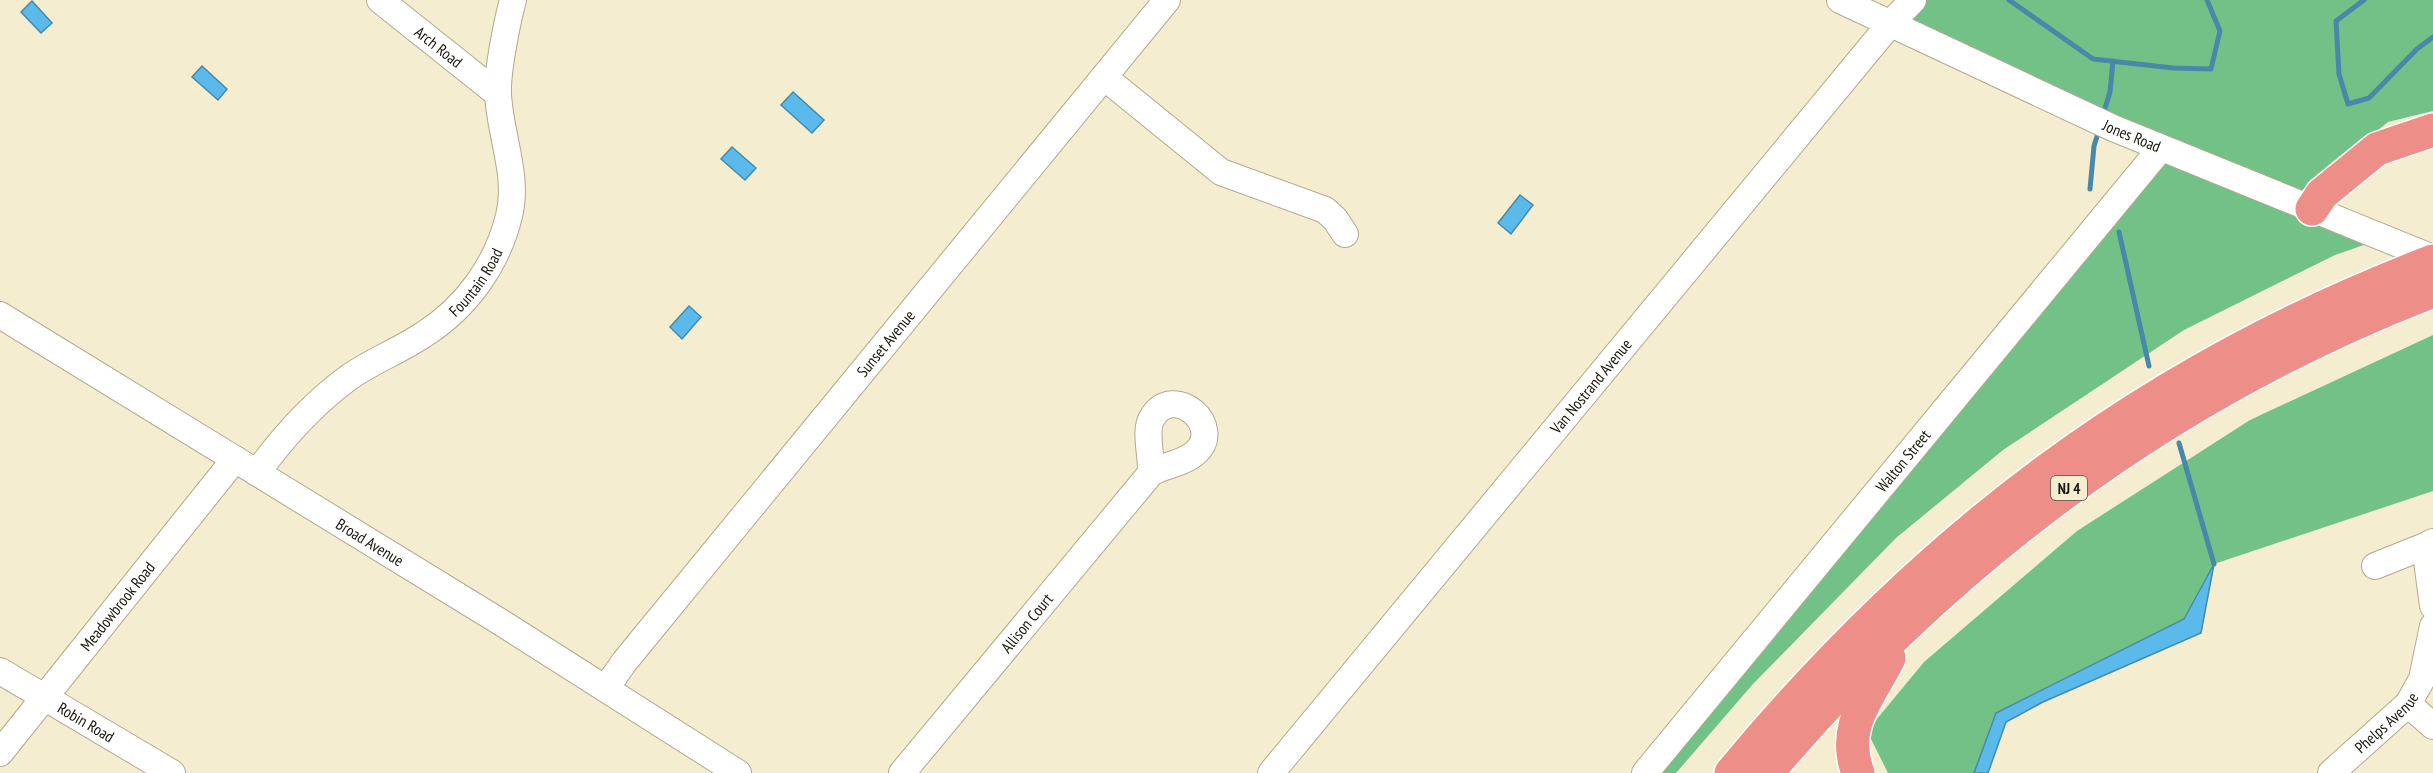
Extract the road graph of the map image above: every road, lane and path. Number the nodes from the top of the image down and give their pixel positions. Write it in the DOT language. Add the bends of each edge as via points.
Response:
graph roads {
  1 [pos="380,0"];
  2 [pos="513,0"];
  3 [pos="1167,0"];
  4 [pos="1839,0"];
  5 [pos="1913,0"];
  6 [pos="1890,24"];
  7 [pos="1104,77"];
  8 [pos="498,94"];
  9 [pos="2433,130"];
  10 [pos="2161,148"];
  11 [pos="2312,209"];
  12 [pos="1345,234"];
  13 [pos="2433,260"];
  14 [pos="2433,291"];
  15 [pos="0,315"];
  16 [pos="235,459"];
  17 [pos="257,473"];
  18 [pos="1151,473"];
  19 [pos="2429,544"];
  20 [pos="2375,566"];
  21 [pos="2433,606"];
  22 [pos="1906,623"];
  23 [pos="2433,626"];
  24 [pos="0,671"];
  25 [pos="606,688"];
  26 [pos="42,697"];
  27 [pos="2408,704"];
  28 [pos="2433,726"];
  29 [pos="0,753"];
  30 [pos="734,772"];
  31 [pos="172,773"];
  32 [pos="902,773"];
  33 [pos="1271,773"];
  34 [pos="1645,773"];
  35 [pos="1731,773"];
  36 [pos="1767,773"];
  37 [pos="1858,773"];
  38 [pos="2331,773"];
  1 -- 8 [label="street, Arch Road"];
  2 -- 8 [label="street, Fountain Road"];
  3 -- 7 [label="street, Sunset Avenue"];
  4 -- 6 [label="street, Jones Road"];
  5 -- 6 [label="street, Van Nostrand Avenue"];
  6 -- 10 [label="street, Jones Road"];
  6 -- 33 [label="street, Van Nostrand Avenue"];
  7 -- 12 [label="street" via="1202,159 1221,171 1325,210"];
  7 -- 25 [label="street, Sunset Avenue"];
  8 -- 17 [label="street, Fountain Road" via="514,189 501,241 488,269 469,296 447,317 348,378 318,402"];
  9 -- 11 [label="highway" via="2377,149 2322,194"];
  10 -- 11 [label="street, Jones Road"];
  10 -- 34 [label="street, Walton Street"];
  11 -- 13 [label="street, Jones Road"];
  13 -- 35 [label="highway, NJ 4" via="2321,308 2230,353 2116,421 2042,473 1962,535 1863,626"];
  14 -- 22 [label="highway, NJ 4" via="2280,358 2136,442 2027,519"];
  15 -- 16 [label="street, Broad Avenue"];
  16 -- 17 [label="street, Broad Avenue"];
  16 -- 26 [label="street, Meadowbrook Road"];
  17 -- 25 [label="street, Broad Avenue"];
  18 -- 32 [label="street, Allison Court"];
  19 -- 20 [label="street"];
  19 -- 21 [label="street"];
  22 -- 36 [label="highway, NJ 4"];
  22 -- 37 [label="highway" via="1857,715 1853,757"];
  23 -- 27 [label="street, Phelps Avenue" via="2422,679"];
  24 -- 26 [label="street, Robin Road"];
  25 -- 30 [label="street, Broad Avenue"];
  26 -- 29 [label="street, Meadowbrook Road"];
  26 -- 31 [label="street, Robin Road"];
  27 -- 28 [label="street"];
  27 -- 38 [label="street, Phelps Avenue"];
}
